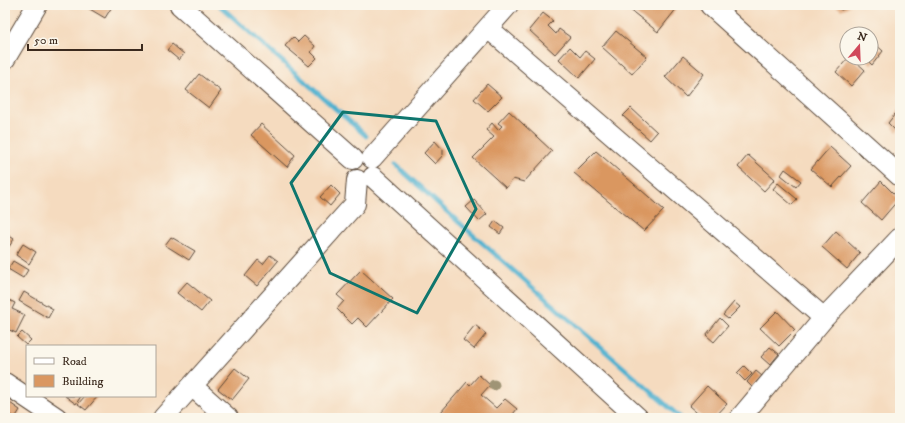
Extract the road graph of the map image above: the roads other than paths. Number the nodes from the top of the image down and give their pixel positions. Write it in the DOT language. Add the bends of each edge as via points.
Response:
graph roads {
  1 [pos="37,5"];
  2 [pos="180,5"];
  3 [pos="508,5"];
  4 [pos="710,5"];
  5 [pos="488,28"];
  6 [pos="5,59"];
  7 [pos="363,158"];
  8 [pos="900,176"];
  9 [pos="365,179"];
  10 [pos="900,238"];
  11 [pos="824,318"];
  12 [pos="5,383"];
  13 [pos="192,386"];
  14 [pos="57,418"];
  15 [pos="163,418"];
  16 [pos="228,418"];
  17 [pos="638,418"];
  18 [pos="740,418"];
  1 -- 6 [label="street"];
  2 -- 7 [label="street"];
  3 -- 5 [label="street"];
  4 -- 8 [label="street"];
  5 -- 7 [label="street"];
  5 -- 11 [label="street"];
  7 -- 9 [label="street" via="374,160 377,167 375,174"];
  9 -- 13 [label="street" via="355,204"];
  9 -- 17 [label="street"];
  10 -- 11 [label="street"];
  11 -- 18 [label="street"];
  12 -- 14 [label="street"];
  13 -- 15 [label="street"];
  13 -- 16 [label="street"];
}
